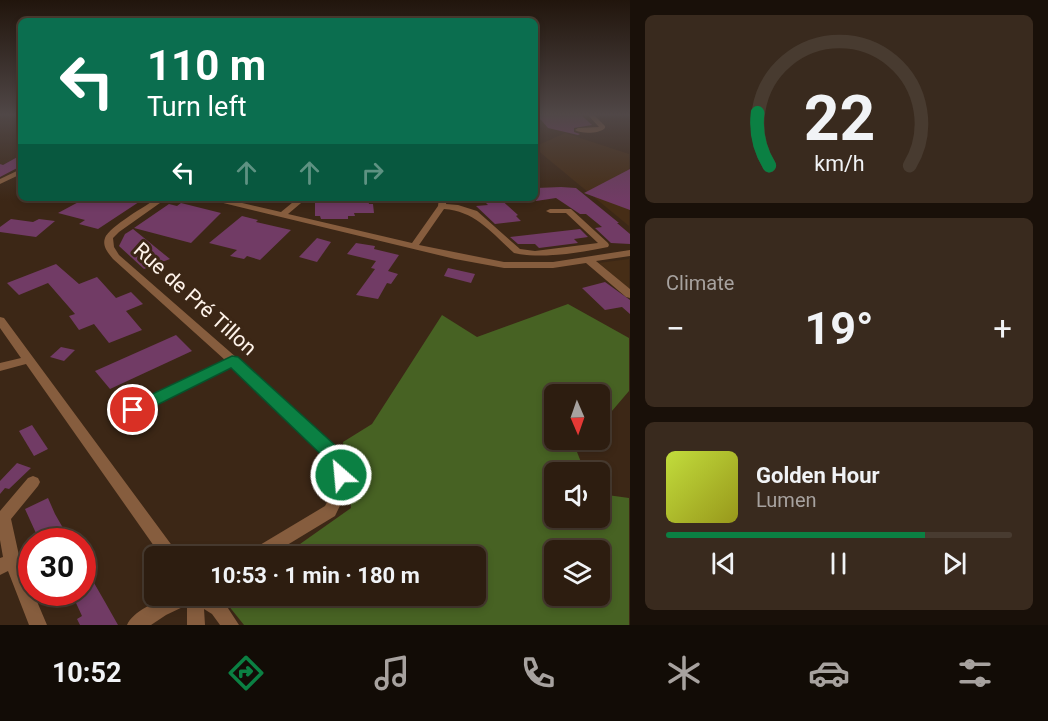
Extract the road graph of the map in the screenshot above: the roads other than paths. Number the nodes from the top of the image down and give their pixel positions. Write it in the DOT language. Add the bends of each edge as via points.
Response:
graph roads {
  1 [pos="18,173"];
  2 [pos="0,184"];
  3 [pos="159,201"];
  4 [pos="224,201"];
  5 [pos="299,201"];
  6 [pos="443,202"];
  7 [pos="550,211"];
  8 [pos="282,214"];
  9 [pos="414,246"];
  10 [pos="630,253"];
  11 [pos="589,260"];
  12 [pos="630,294"];
  13 [pos="0,320"];
  14 [pos="28,360"];
  15 [pos="232,361"];
  16 [pos="0,367"];
  17 [pos="133,410"];
  18 [pos="33,482"];
  19 [pos="1,519"];
  20 [pos="163,546"];
  21 [pos="272,546"];
  22 [pos="6,563"];
  23 [pos="166,606"];
  24 [pos="195,606"];
  25 [pos="215,606"];
  26 [pos="38,625"];
  27 [pos="136,625"];
  28 [pos="196,625"];
  29 [pos="230,625"];
  1 -- 2 [label="street"];
  3 -- 15 [label="street, Rue de Pré Tillon" via="116,230 109,238 109,247"];
  4 -- 8 [label="street"];
  5 -- 8 [label="street"];
  6 -- 7 [label="street" via="474,213 517,251 535,254 605,245 568,211"];
  6 -- 9 [label="street"];
  8 -- 9 [label="street"];
  9 -- 11 [label="street" via="504,265"];
  10 -- 11 [label="street"];
  11 -- 12 [label="street"];
  13 -- 14 [label="street"];
  14 -- 16 [label="street"];
  14 -- 20 [label="street"];
  15 -- 17 [label="street"];
  15 -- 21 [label="street, Rue de Pré Tillon" via="341,462 341,489 330,511"];
  18 -- 19 [label="street"];
  19 -- 22 [label="street"];
  22 -- 26 [label="street"];
  23 -- 27 [label="street"];
  24 -- 28 [label="street"];
  25 -- 29 [label="street"];
}
